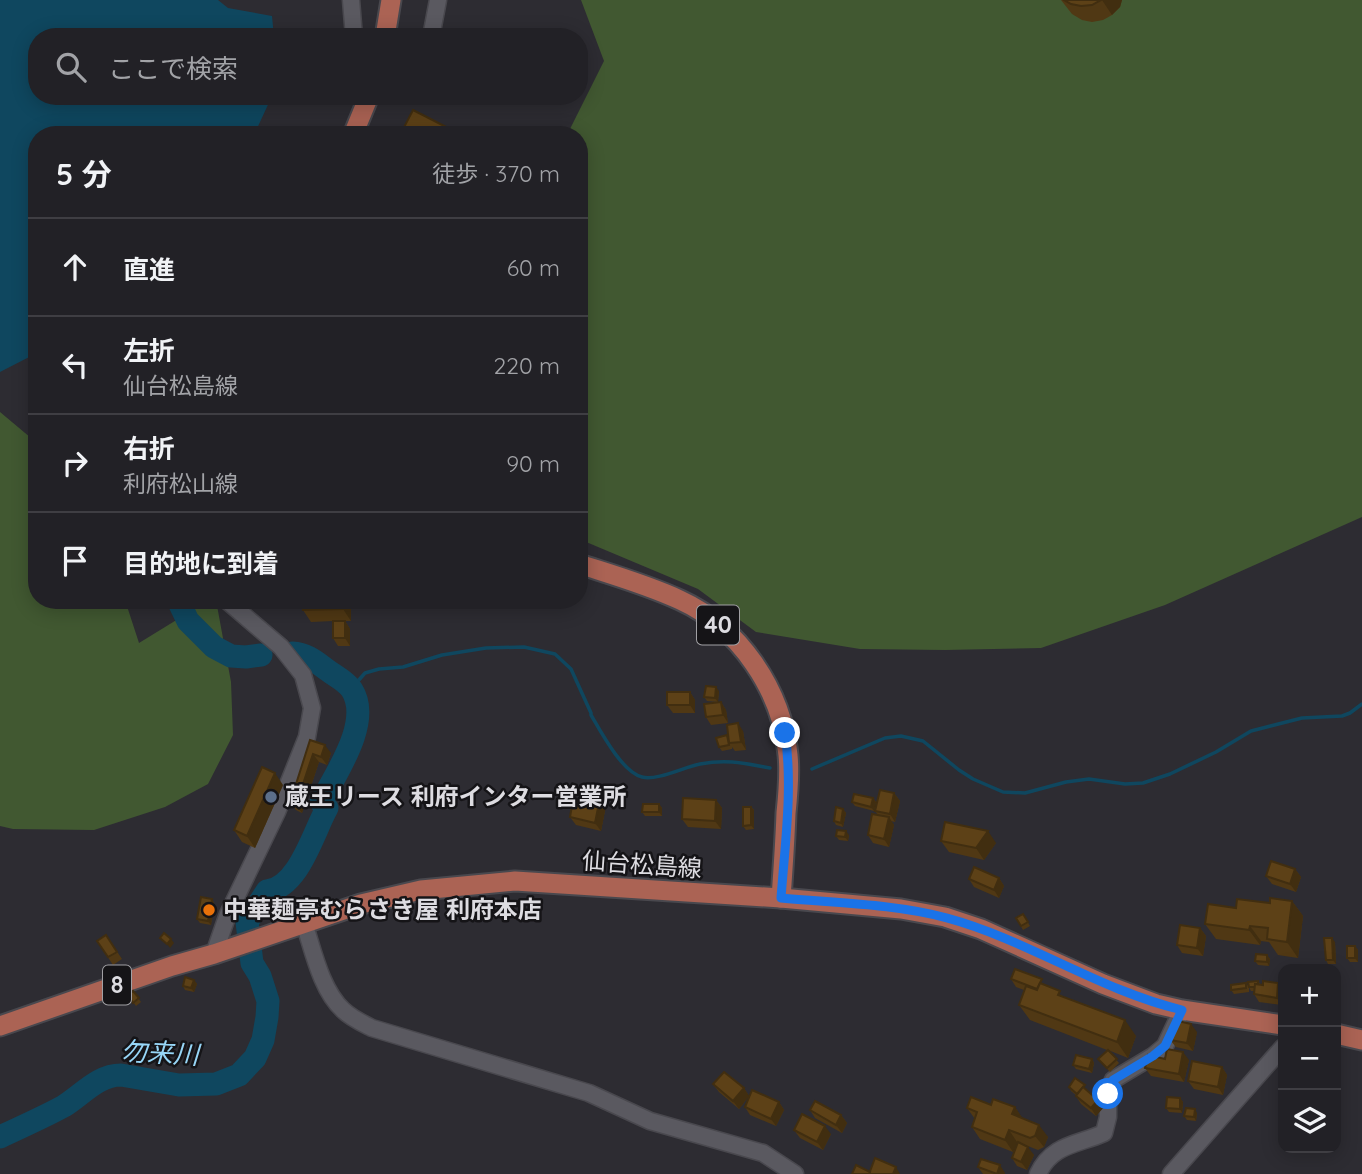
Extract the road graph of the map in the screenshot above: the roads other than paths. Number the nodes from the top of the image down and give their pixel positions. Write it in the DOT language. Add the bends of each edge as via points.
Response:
graph roads {
  1 [pos="351,0"];
  2 [pos="391,0"];
  3 [pos="438,0"];
  4 [pos="353,28"];
  5 [pos="386,28"];
  6 [pos="433,28"];
  7 [pos="365,105"];
  8 [pos="357,126"];
  9 [pos="588,567"];
  10 [pos="237,609"];
  11 [pos="781,898"];
  12 [pos="304,923"];
  13 [pos="214,954"];
  14 [pos="1182,1010"];
  15 [pos="1278,1024"];
  16 [pos="0,1026"];
  17 [pos="1341,1035"];
  18 [pos="1362,1040"];
  19 [pos="1278,1053"];
  20 [pos="795,1174"];
  21 [pos="1038,1174"];
  22 [pos="1171,1174"];
  1 -- 4 [label="street"];
  2 -- 5 [label="main road"];
  3 -- 6 [label="street"];
  7 -- 8 [label="main road"];
  9 -- 11 [label="main road, 40" via="681,600 706,615 731,635 766,682 788,755"];
  10 -- 13 [label="street" via="281,647 303,675 312,708 307,737"];
  11 -- 12 [label="main road, 仙台松島線 / 8" via="515,881 421,890"];
  11 -- 14 [label="main road, 仙台松島線 / 8" via="945,917 1103,984"];
  12 -- 13 [label="main road, 仙台松島線 / 8"];
  12 -- 20 [label="street" via="328,991 357,1021 589,1093 650,1121 763,1153"];
  13 -- 16 [label="main road, 仙台松島線 / 8"];
  14 -- 15 [label="main road, 仙台松島線 / 8"];
  14 -- 21 [label="street" via="1165,1046 1113,1080 1104,1133 1060,1149 1044,1161"];
  17 -- 18 [label="main road"];
  19 -- 22 [label="street"];
}
